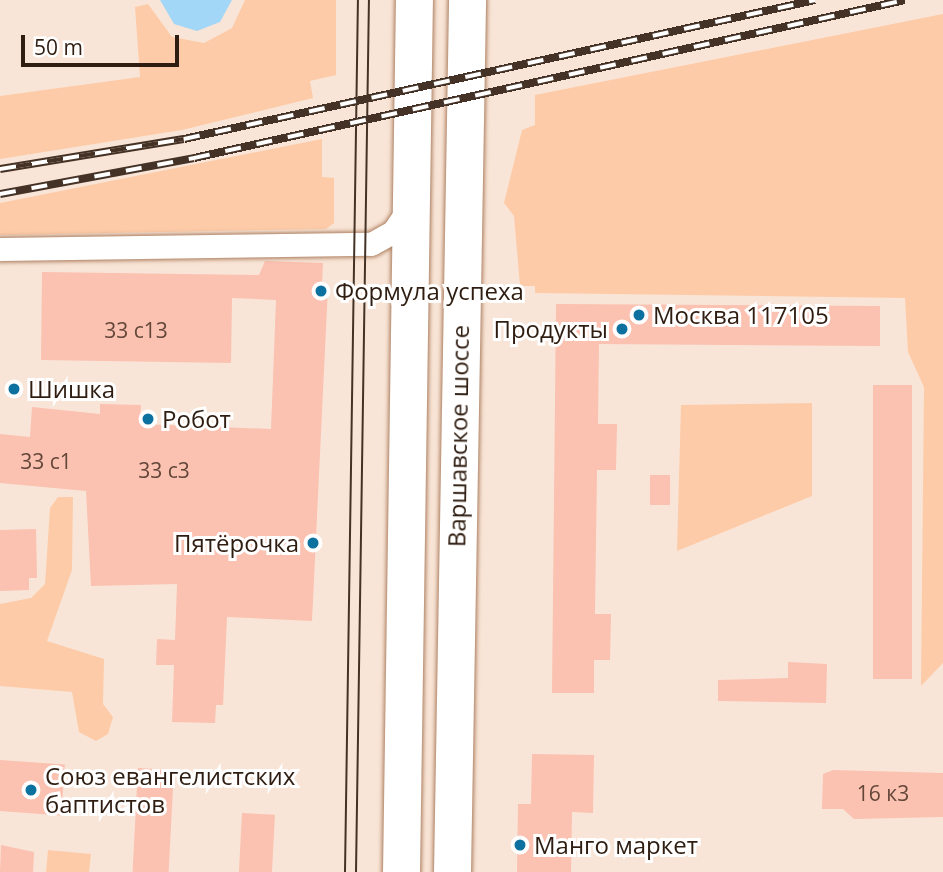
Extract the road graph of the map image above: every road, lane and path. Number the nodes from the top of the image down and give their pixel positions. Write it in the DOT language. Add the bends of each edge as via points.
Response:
graph roads {
  1 [pos="414,0"];
  2 [pos="467,0"];
  3 [pos="411,206"];
  4 [pos="371,244"];
  5 [pos="0,249"];
  6 [pos="409,284"];
  7 [pos="401,872"];
  8 [pos="452,872"];
  1 -- 3 [label="main road, Варшавское шоссе"];
  2 -- 8 [label="main road, Варшавское шоссе"];
  3 -- 4 [label="street" via="393,232"];
  3 -- 6 [label="main road, Варшавское шоссе"];
  4 -- 5 [label="street"];
  4 -- 6 [label="street" via="392,256"];
  6 -- 7 [label="main road, Варшавское шоссе"];
}
